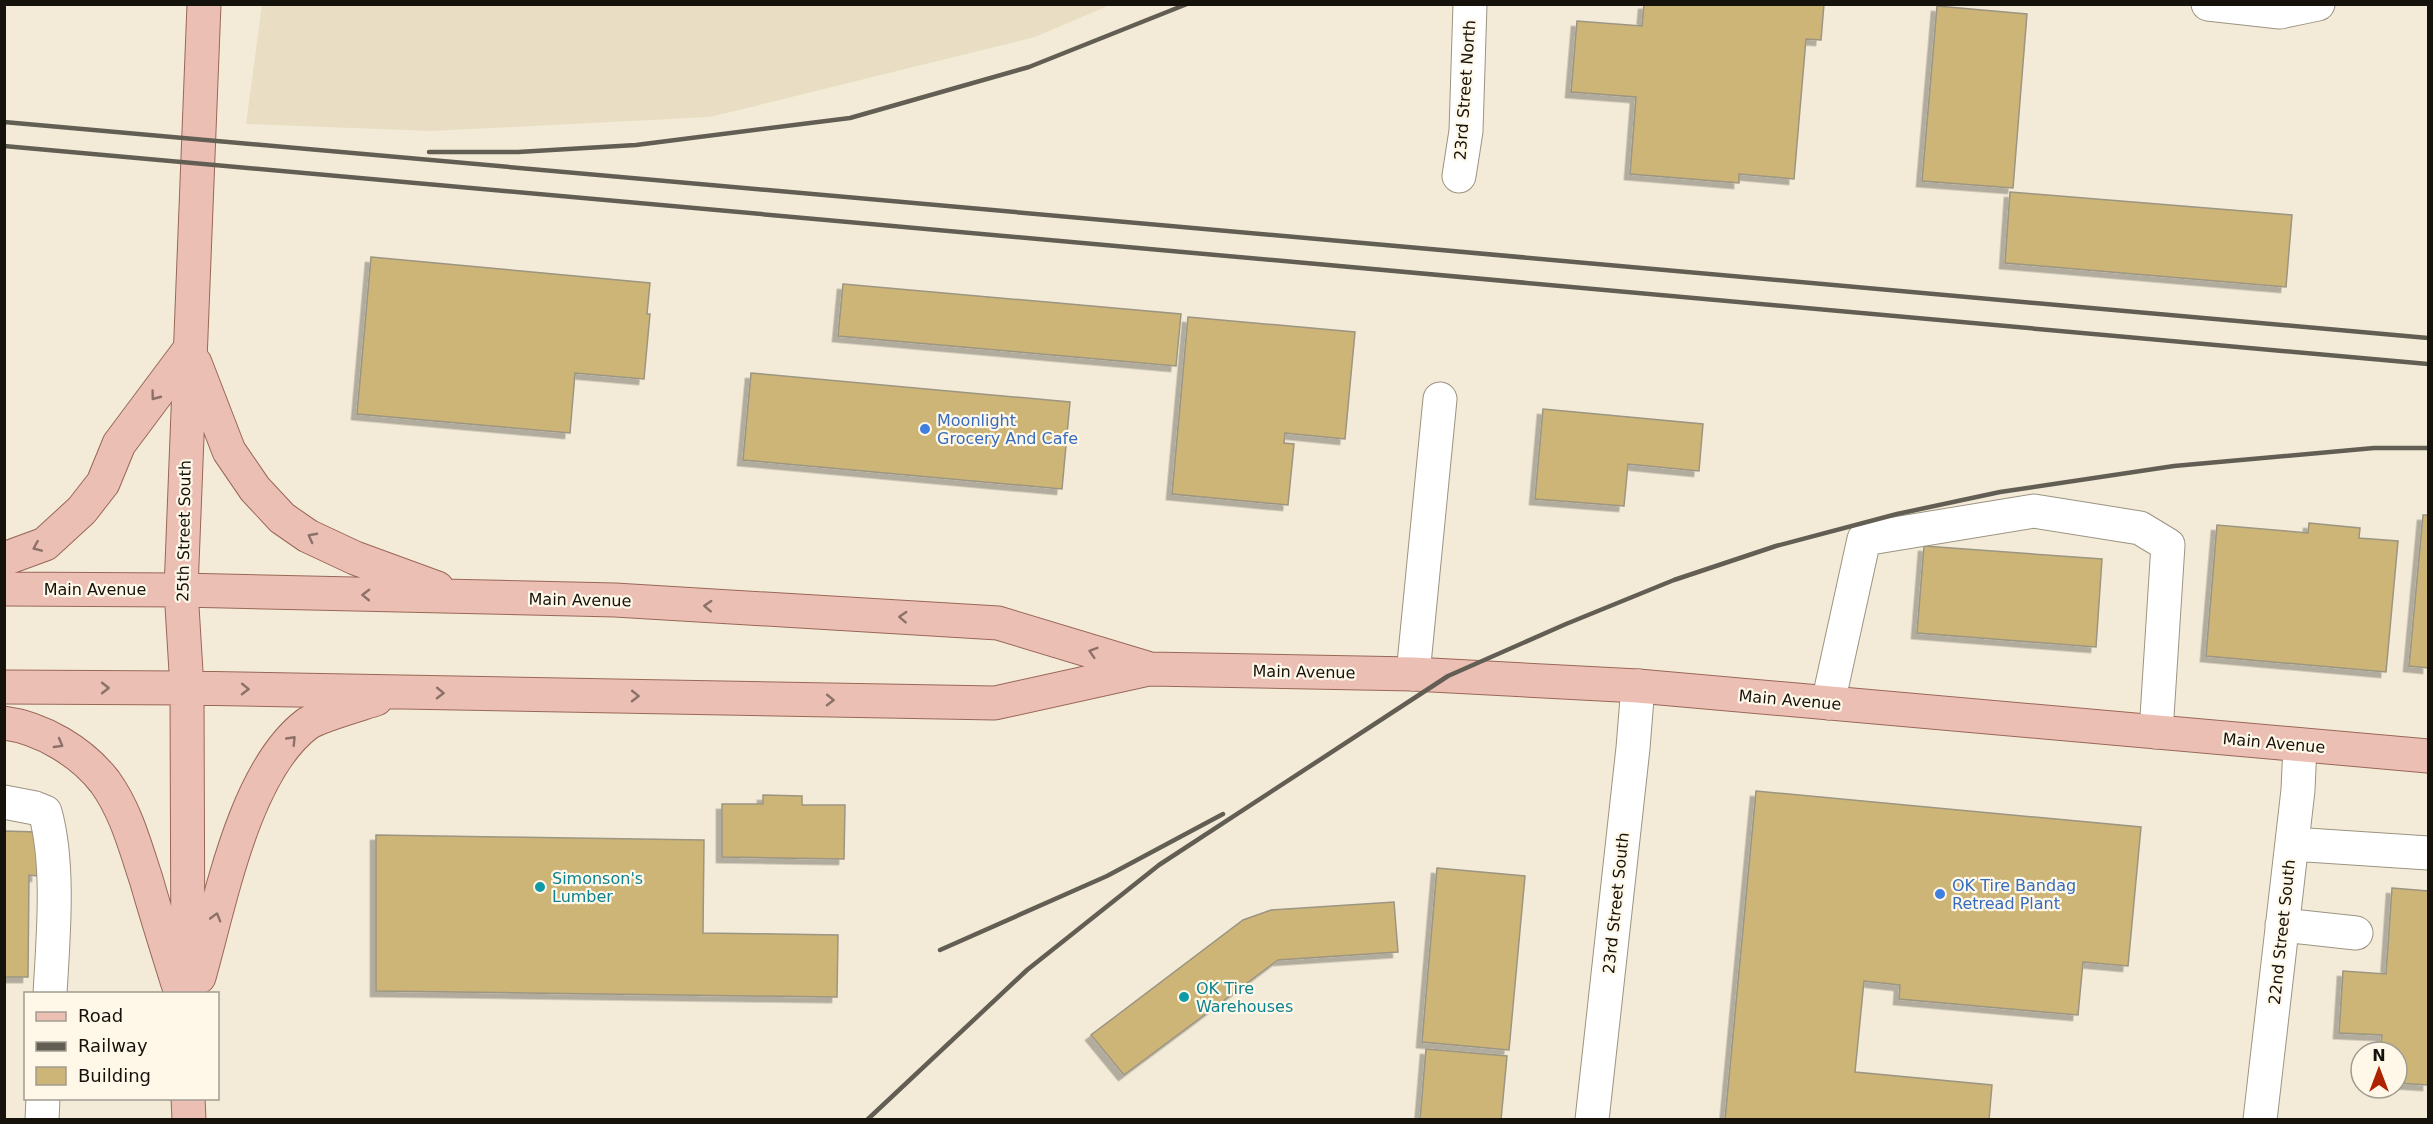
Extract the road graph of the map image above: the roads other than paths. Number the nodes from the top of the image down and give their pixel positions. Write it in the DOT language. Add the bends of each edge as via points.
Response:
graph roads {
  1 [pos="204,4"];
  2 [pos="1470,4"];
  3 [pos="2208,4"];
  4 [pos="2318,4"];
  5 [pos="1459,176"];
  6 [pos="190,349"];
  7 [pos="1440,399"];
  8 [pos="4,559"];
  9 [pos="4,589"];
  10 [pos="181,590"];
  11 [pos="464,597"];
  12 [pos="1149,669"];
  13 [pos="1413,674"];
  14 [pos="1638,686"];
  15 [pos="4,687"];
  16 [pos="187,688"];
  17 [pos="397,692"];
  18 [pos="1828,703"];
  19 [pos="4,723"];
  20 [pos="2156,732"];
  21 [pos="2300,745"];
  22 [pos="2428,756"];
  23 [pos="4,802"];
  24 [pos="2292,844"];
  25 [pos="2428,853"];
  26 [pos="2282,925"];
  27 [pos="2356,933"];
  28 [pos="50,992"];
  29 [pos="182,992"];
  30 [pos="188,992"];
  31 [pos="194,992"];
  32 [pos="43,1100"];
  33 [pos="188,1100"];
  34 [pos="42,1119"];
  35 [pos="189,1119"];
  36 [pos="1592,1119"];
  37 [pos="2260,1119"];
  1 -- 6 [label="main road, 25th Street South"];
  2 -- 5 [label="street, 23rd Street North" via="1466,131"];
  3 -- 4 [label="street" via="2280,12"];
  6 -- 8 [label="main road, one-way" via="119,444 103,483 82,510 45,544"];
  6 -- 10 [label="main road, 25th Street South"];
  11 -- 6 [label="main road, one-way" via="356,558 308,536 282,518 229,452"];
  7 -- 13 [label="street"];
  9 -- 10 [label="main road, Main Avenue"];
  11 -- 10 [label="main road, Main Avenue, one-way"];
  10 -- 16 [label="main road, 25th Street South"];
  12 -- 11 [label="main road, Main Avenue, one-way" via="998,623 615,600"];
  12 -- 13 [label="main road, Main Avenue"];
  17 -- 12 [label="main road, Main Avenue, one-way" via="995,703"];
  13 -- 14 [label="main road, Main Avenue"];
  14 -- 18 [label="main road, Main Avenue"];
  14 -- 36 [label="street, 23rd Street South"];
  15 -- 16 [label="main road, Main Avenue, one-way"];
  16 -- 17 [label="main road, Main Avenue, one-way"];
  16 -- 30 [label="main road, 25th Street South"];
  31 -- 17 [label="main road, one-way" via="241,831 259,784 280,752 309,723"];
  18 -- 20 [label="main road, Main Avenue"];
  18 -- 20 [label="street" via="1864,539 2034,511 2140,528 2168,545"];
  19 -- 29 [label="main road, one-way" via="49,738 78,755 105,782 129,826"];
  20 -- 21 [label="main road, Main Avenue"];
  21 -- 22 [label="main road, Main Avenue"];
  21 -- 24 [label="street, 22nd Street South"];
  23 -- 28 [label="street" via="45,812 50,832 54,922"];
  24 -- 25 [label="street"];
  24 -- 26 [label="street, 22nd Street South"];
  26 -- 27 [label="street"];
  26 -- 37 [label="street, 22nd Street South"];
  32 -- 34 [label="street"];
  33 -- 35 [label="main road"];
}
